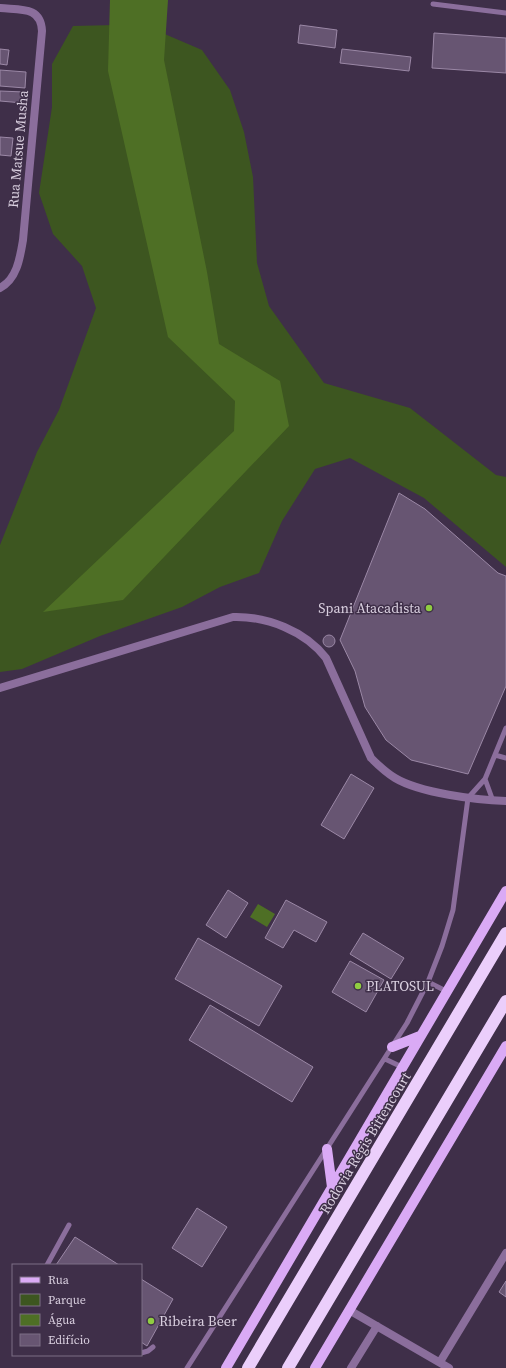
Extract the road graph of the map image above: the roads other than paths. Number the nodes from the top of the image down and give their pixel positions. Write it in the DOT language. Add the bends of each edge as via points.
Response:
graph roads {
  1 [pos="433,4"];
  2 [pos="0,8"];
  3 [pos="506,13"];
  4 [pos="0,288"];
  5 [pos="0,688"];
  6 [pos="506,728"];
  7 [pos="495,755"];
  8 [pos="506,758"];
  9 [pos="485,779"];
  10 [pos="468,798"];
  11 [pos="493,801"];
  12 [pos="506,802"];
  13 [pos="506,807"];
  14 [pos="506,891"];
  15 [pos="506,933"];
  16 [pos="428,982"];
  17 [pos="446,990"];
  18 [pos="506,1001"];
  19 [pos="506,1007"];
  20 [pos="486,1034"];
  21 [pos="420,1036"];
  22 [pos="506,1046"];
  23 [pos="392,1047"];
  24 [pos="385,1059"];
  25 [pos="402,1067"];
  26 [pos="327,1149"];
  27 [pos="332,1187"];
  28 [pos="69,1225"];
  29 [pos="506,1253"];
  30 [pos="48,1264"];
  31 [pos="349,1310"];
  32 [pos="377,1326"];
  33 [pos="153,1347"];
  34 [pos="142,1353"];
  35 [pos="438,1365"];
  36 [pos="186,1368"];
  37 [pos="226,1368"];
  38 [pos="248,1368"];
  39 [pos="288,1368"];
  40 [pos="315,1368"];
  41 [pos="352,1368"];
  42 [pos="449,1368"];
  1 -- 3 [label="lane"];
  2 -- 4 [label="street, Rua Matsue Musha" via="30,11 39,17 42,31 23,240 12,279"];
  5 -- 10 [label="street" via="233,617 249,616 299,634 311,641 326,658 371,758 382,769 413,786"];
  6 -- 7 [label="lane"];
  7 -- 8 [label="lane"];
  7 -- 9 [label="lane"];
  9 -- 10 [label="lane"];
  9 -- 11 [label="lane"];
  10 -- 11 [label="street"];
  10 -- 16 [label="lane" via="453,910"];
  11 -- 12 [label="street"];
  11 -- 13 [label="street"];
  14 -- 17 [label="main road"];
  15 -- 38 [label="highway, Rodovia Régis Bittencourt"];
  16 -- 17 [label="lane"];
  16 -- 23 [label="lane"];
  17 -- 21 [label="main road"];
  18 -- 20 [label="highway"];
  19 -- 20 [label="highway"];
  20 -- 39 [label="highway"];
  21 -- 23 [label="main road"];
  21 -- 25 [label="main road"];
  22 -- 31 [label="main road"];
  23 -- 24 [label="lane"];
  24 -- 25 [label="lane"];
  24 -- 26 [label="lane"];
  25 -- 27 [label="main road"];
  26 -- 27 [label="main road"];
  26 -- 36 [label="lane"];
  27 -- 37 [label="main road"];
  28 -- 30 [label="lane"];
  29 -- 35 [label="street"];
  31 -- 32 [label="street"];
  31 -- 40 [label="main road"];
  32 -- 35 [label="street"];
  32 -- 41 [label="street"];
  33 -- 34 [label="lane"];
  35 -- 42 [label="street"];
}
